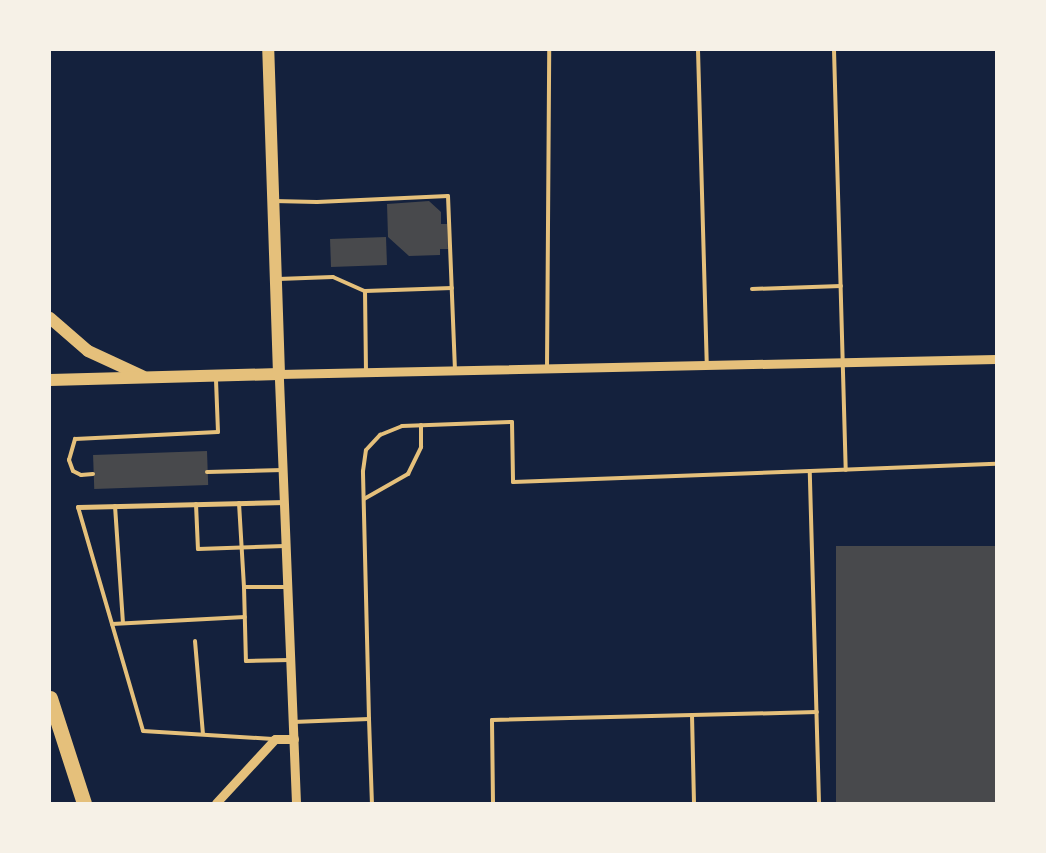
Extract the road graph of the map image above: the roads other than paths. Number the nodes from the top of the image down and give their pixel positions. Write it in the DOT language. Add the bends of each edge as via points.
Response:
graph roads {
  1 [pos="268,50"];
  2 [pos="549,50"];
  3 [pos="698,50"];
  4 [pos="834,50"];
  5 [pos="272,201"];
  6 [pos="275,279"];
  7 [pos="840,286"];
  8 [pos="452,288"];
  9 [pos="752,288"];
  10 [pos="365,291"];
  11 [pos="50,318"];
  12 [pos="996,359"];
  13 [pos="843,362"];
  14 [pos="707,365"];
  15 [pos="547,368"];
  16 [pos="456,371"];
  17 [pos="366,372"];
  18 [pos="279,374"];
  19 [pos="216,377"];
  20 [pos="152,379"];
  21 [pos="51,380"];
  22 [pos="421,425"];
  23 [pos="996,464"];
  24 [pos="285,470"];
  25 [pos="846,470"];
  26 [pos="810,471"];
  27 [pos="207,472"];
  28 [pos="93,474"];
  29 [pos="364,499"];
  30 [pos="286,502"];
  31 [pos="240,503"];
  32 [pos="196,504"];
  33 [pos="115,506"];
  34 [pos="78,507"];
  35 [pos="287,546"];
  36 [pos="242,547"];
  37 [pos="244,587"];
  38 [pos="288,587"];
  39 [pos="244,617"];
  40 [pos="123,622"];
  41 [pos="112,624"];
  42 [pos="195,641"];
  43 [pos="291,660"];
  44 [pos="50,698"];
  45 [pos="817,712"];
  46 [pos="692,715"];
  47 [pos="369,719"];
  48 [pos="293,722"];
  49 [pos="203,734"];
  50 [pos="275,740"];
  51 [pos="294,740"];
  52 [pos="84,803"];
  53 [pos="216,803"];
  54 [pos="296,803"];
  55 [pos="372,803"];
  56 [pos="493,803"];
  57 [pos="694,803"];
  58 [pos="819,803"];
  1 -- 5 [label="main road"];
  2 -- 15 [label="lane"];
  3 -- 14 [label="lane"];
  4 -- 7 [label="lane"];
  5 -- 6 [label="main road"];
  5 -- 8 [label="lane" via="448,196"];
  6 -- 10 [label="lane" via="333,277"];
  6 -- 18 [label="main road"];
  7 -- 9 [label="lane"];
  7 -- 13 [label="lane"];
  8 -- 10 [label="lane"];
  8 -- 16 [label="lane"];
  10 -- 17 [label="lane"];
  11 -- 20 [label="main road" via="84,348 107,362"];
  12 -- 13 [label="street"];
  13 -- 14 [label="street"];
  13 -- 25 [label="lane"];
  14 -- 15 [label="street"];
  15 -- 16 [label="street"];
  16 -- 17 [label="street"];
  17 -- 18 [label="street"];
  18 -- 19 [label="main road"];
  18 -- 24 [label="street"];
  19 -- 20 [label="main road"];
  19 -- 28 [label="lane" via="218,432 74,439 69,460 73,471 80,475"];
  20 -- 21 [label="main road"];
  22 -- 26 [label="lane" via="512,422 514,482"];
  22 -- 29 [label="lane" via="421,447 408,474"];
  22 -- 29 [label="lane" via="402,426 380,435 366,450"];
  23 -- 25 [label="lane"];
  24 -- 27 [label="lane"];
  24 -- 30 [label="street"];
  25 -- 26 [label="lane"];
  26 -- 45 [label="lane"];
  29 -- 47 [label="lane"];
  30 -- 31 [label="street"];
  30 -- 35 [label="street"];
  31 -- 32 [label="street"];
  31 -- 36 [label="lane"];
  32 -- 33 [label="street"];
  32 -- 36 [label="lane" via="198,549"];
  33 -- 34 [label="street"];
  33 -- 40 [label="lane"];
  34 -- 41 [label="lane"];
  35 -- 36 [label="lane"];
  35 -- 38 [label="street"];
  36 -- 37 [label="lane"];
  37 -- 38 [label="lane"];
  37 -- 39 [label="lane"];
  38 -- 43 [label="street"];
  39 -- 40 [label="lane"];
  39 -- 43 [label="lane" via="246,661"];
  40 -- 41 [label="lane"];
  41 -- 49 [label="lane" via="143,732"];
  42 -- 49 [label="lane"];
  43 -- 48 [label="street"];
  44 -- 52 [label="highway"];
  45 -- 46 [label="lane"];
  45 -- 58 [label="lane"];
  46 -- 56 [label="lane" via="492,720"];
  46 -- 57 [label="lane"];
  47 -- 48 [label="lane"];
  47 -- 55 [label="lane"];
  48 -- 51 [label="street"];
  49 -- 50 [label="lane"];
  50 -- 51 [label="street"];
  50 -- 53 [label="street"];
  51 -- 54 [label="street"];
}
